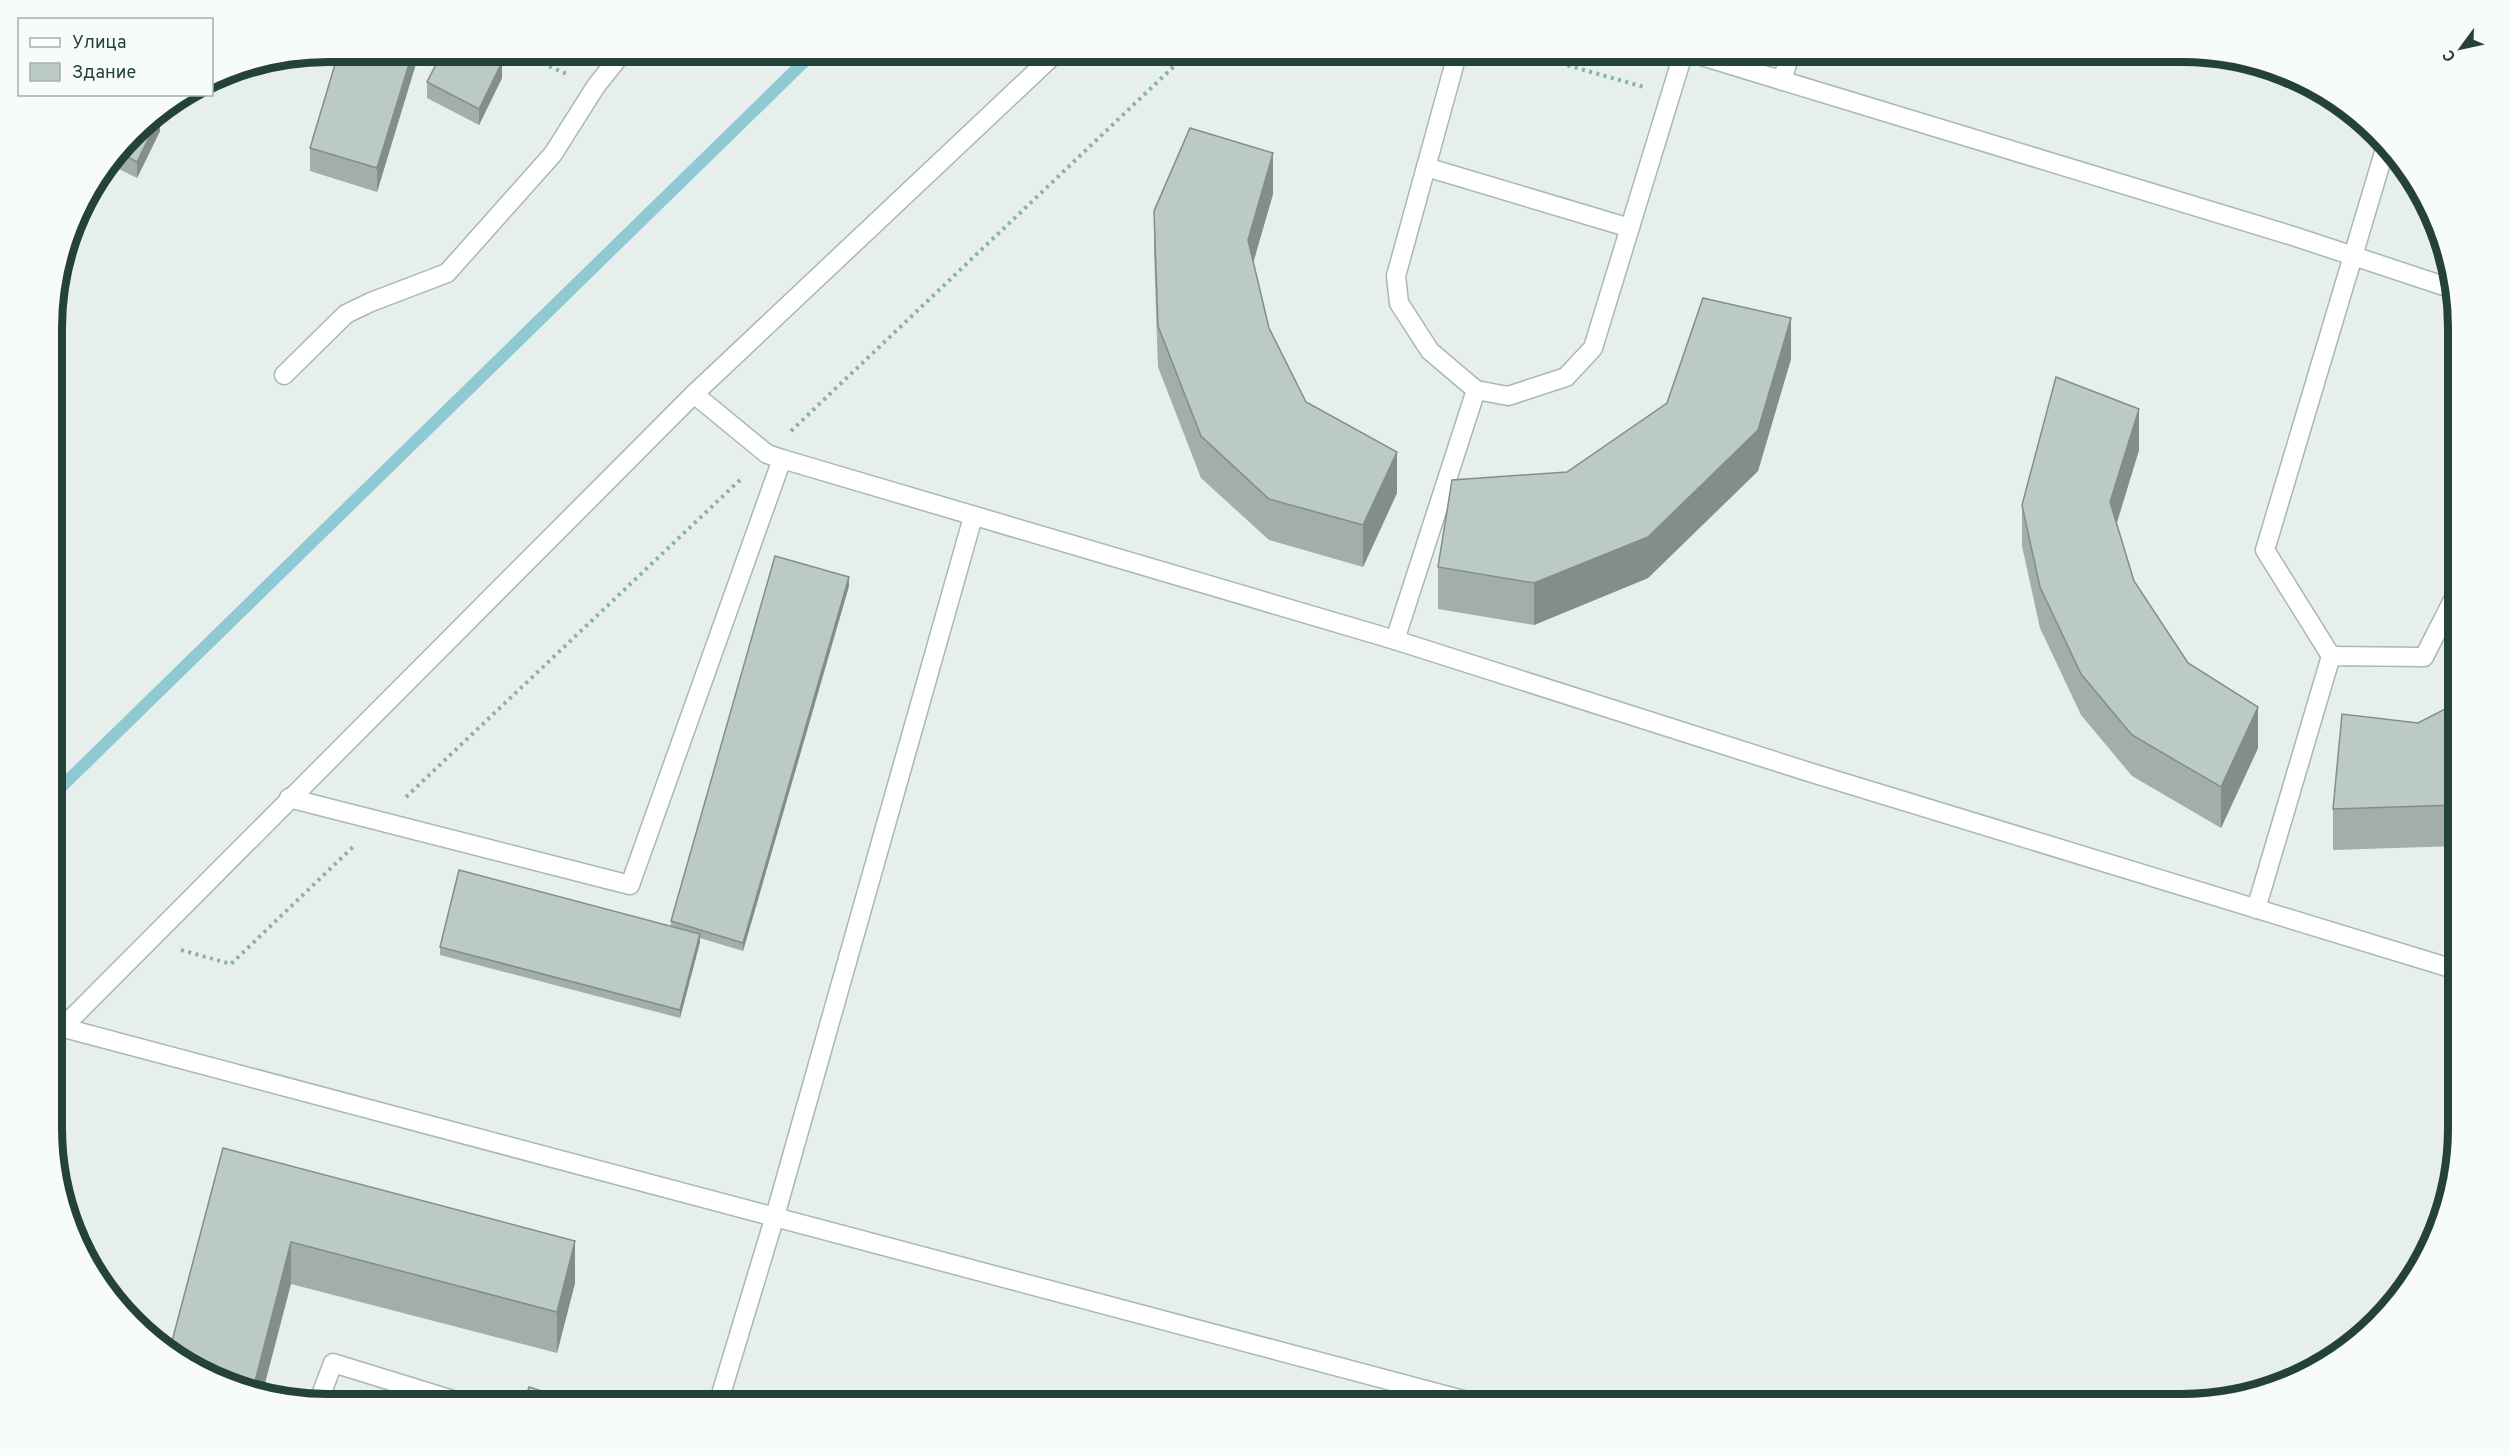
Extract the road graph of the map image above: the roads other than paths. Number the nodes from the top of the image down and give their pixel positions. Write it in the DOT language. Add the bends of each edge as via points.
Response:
graph roads {
  1 [pos="615,62"];
  2 [pos="1046,62"];
  3 [pos="1455,62"];
  4 [pos="1680,62"];
  5 [pos="1720,62"];
  6 [pos="1788,62"];
  7 [pos="1782,81"];
  8 [pos="2383,155"];
  9 [pos="1426,167"];
  10 [pos="1630,228"];
  11 [pos="2353,256"];
  12 [pos="2444,285"];
  13 [pos="284,375"];
  14 [pos="1476,390"];
  15 [pos="694,394"];
  16 [pos="775,457"];
  17 [pos="973,517"];
  18 [pos="2448,610"];
  19 [pos="1395,640"];
  20 [pos="2331,656"];
  21 [pos="289,798"];
  22 [pos="2256,909"];
  23 [pos="2448,967"];
  24 [pos="62,1023"];
  25 [pos="62,1031"];
  26 [pos="775,1216"];
  27 [pos="322,1394"];
  28 [pos="434,1394"];
  29 [pos="721,1394"];
  30 [pos="1441,1394"];
  1 -- 13 [label="street" via="553,154 447,273 346,314"];
  2 -- 15 [label="street"];
  3 -- 9 [label="street"];
  4 -- 10 [label="street"];
  5 -- 7 [label="street"];
  6 -- 7 [label="street"];
  7 -- 11 [label="street"];
  8 -- 11 [label="street"];
  9 -- 10 [label="street"];
  9 -- 14 [label="street" via="1396,276 1399,303 1430,351"];
  10 -- 14 [label="street" via="1593,348 1566,377 1508,396"];
  11 -- 12 [label="street"];
  11 -- 20 [label="street" via="2265,550"];
  14 -- 19 [label="street"];
  15 -- 16 [label="street"];
  15 -- 21 [label="street"];
  16 -- 17 [label="street"];
  16 -- 21 [label="street" via="630,885"];
  17 -- 19 [label="street"];
  17 -- 26 [label="street"];
  18 -- 20 [label="street" via="2424,657"];
  19 -- 22 [label="street" via="1823,777"];
  20 -- 22 [label="street"];
  21 -- 24 [label="street"];
  22 -- 23 [label="street"];
  25 -- 26 [label="street"];
  26 -- 29 [label="street"];
  26 -- 30 [label="street"];
  27 -- 28 [label="street" via="333,1363"];
}
